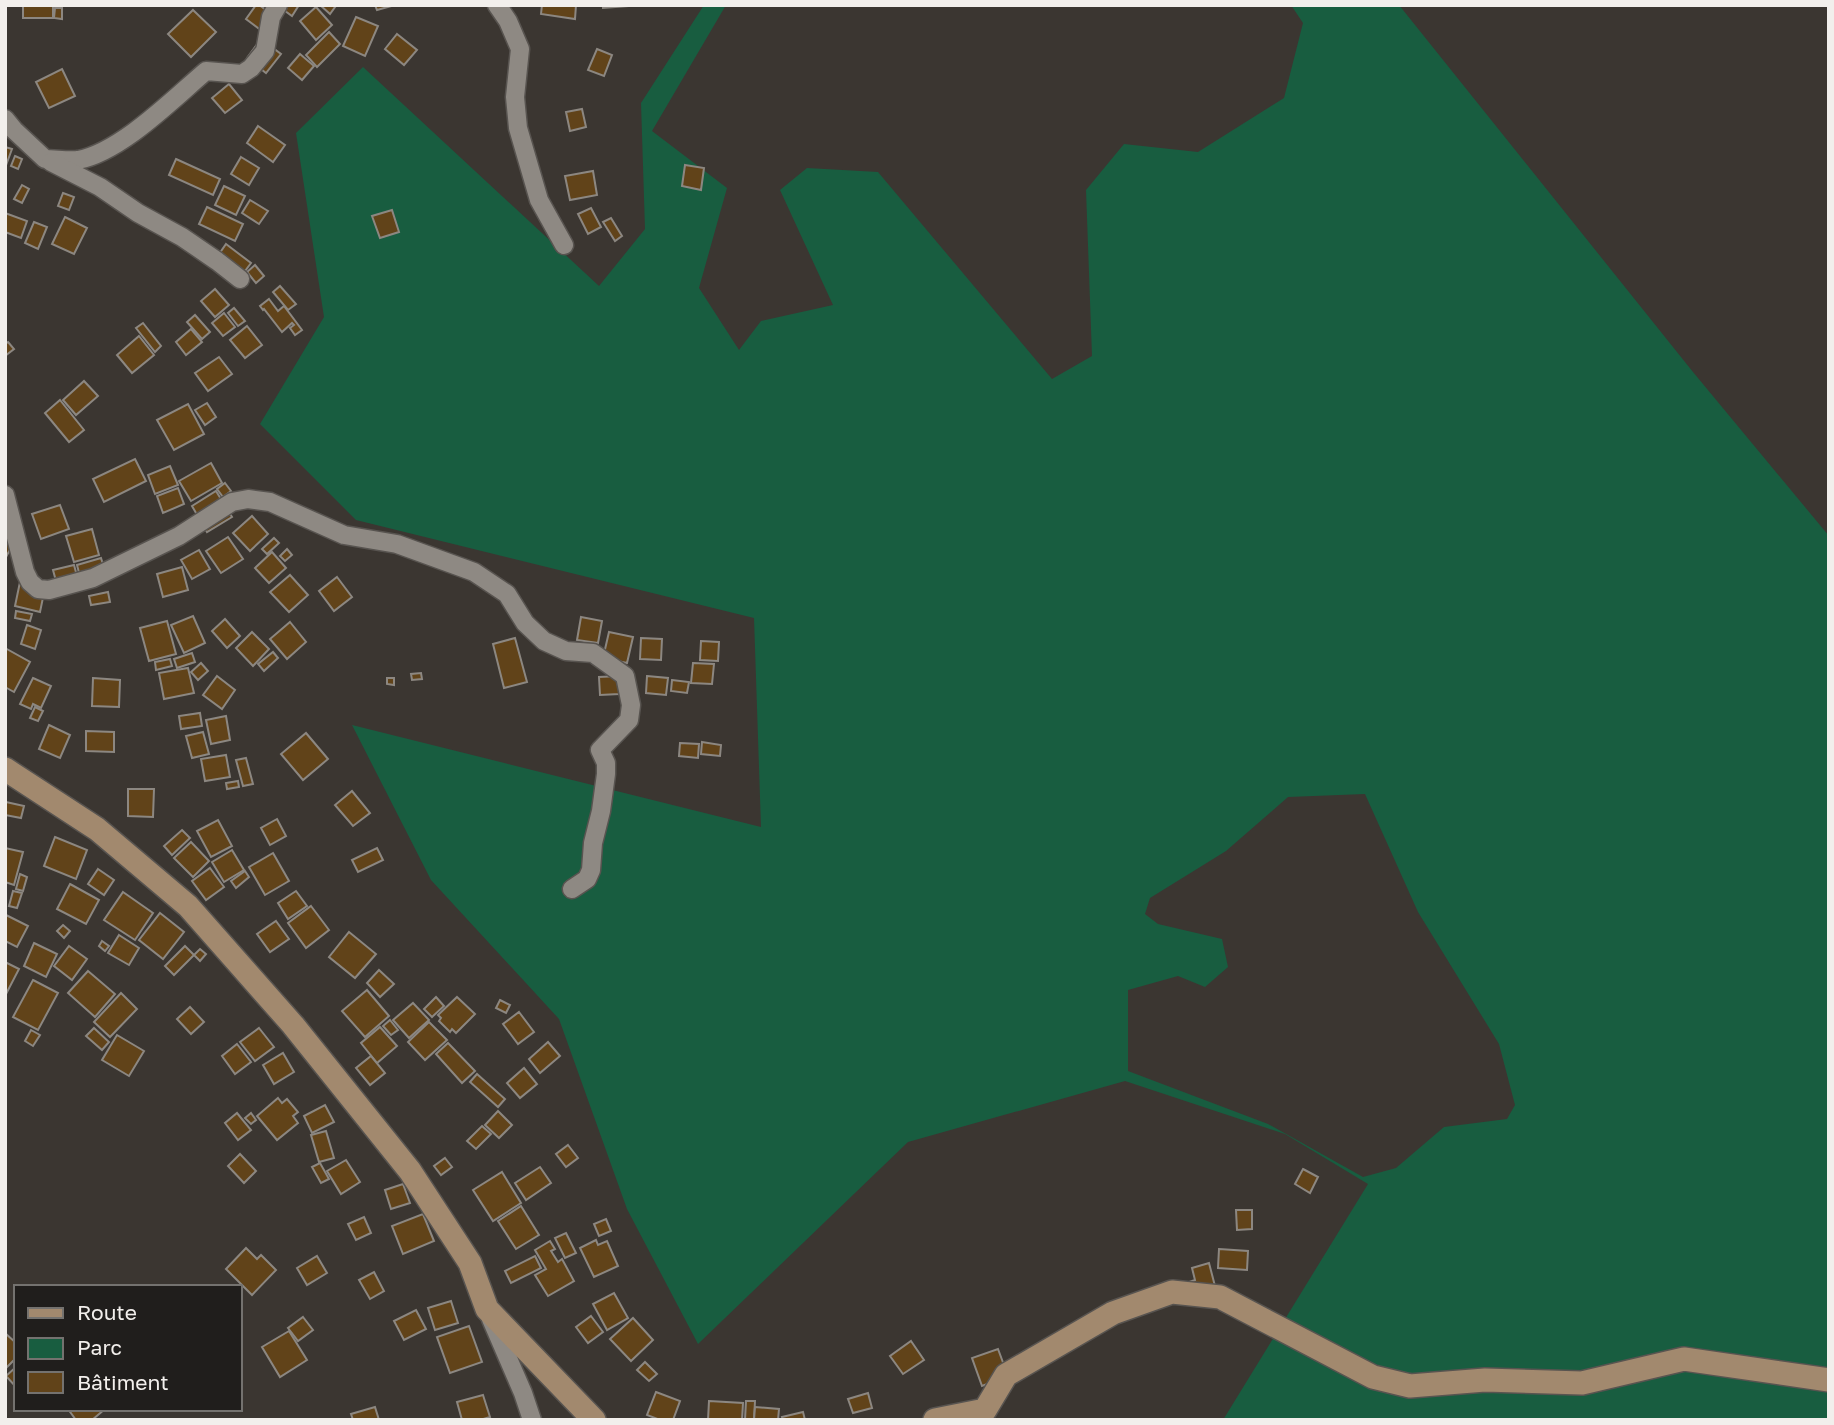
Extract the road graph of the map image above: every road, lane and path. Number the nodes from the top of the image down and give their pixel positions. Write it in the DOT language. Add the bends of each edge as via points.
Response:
graph roads {
  1 [pos="278,5"];
  2 [pos="497,5"];
  3 [pos="5,119"];
  4 [pos="45,159"];
  5 [pos="564,245"];
  6 [pos="240,279"];
  7 [pos="5,495"];
  8 [pos="5,769"];
  9 [pos="572,889"];
  10 [pos="487,1309"];
  11 [pos="1829,1380"];
  12 [pos="531,1420"];
  13 [pos="594,1420"];
  14 [pos="935,1420"];
  1 -- 4 [label="street" via="265,51 242,74 206,71 130,135 103,151 77,160"];
  2 -- 5 [label="street" via="520,49 514,97 518,128 539,200"];
  3 -- 4 [label="street"];
  4 -- 6 [label="street" via="182,237"];
  7 -- 9 [label="street" via="25,572 38,589 93,578 179,536 232,502 248,499 270,502 344,535 397,544 474,572 508,594 525,623 544,641 566,651 593,653 625,676 631,705 629,720 600,750 606,774 592,870"];
  8 -- 10 [label="main road" via="97,829 188,905 293,1025 410,1171 470,1263"];
  10 -- 12 [label="street"];
  10 -- 13 [label="main road"];
  11 -- 14 [label="main road" via="1684,1359 1582,1382 1485,1380 1410,1386 1373,1377 1220,1297 1172,1292 1113,1312 1006,1375 985,1410"];
}
